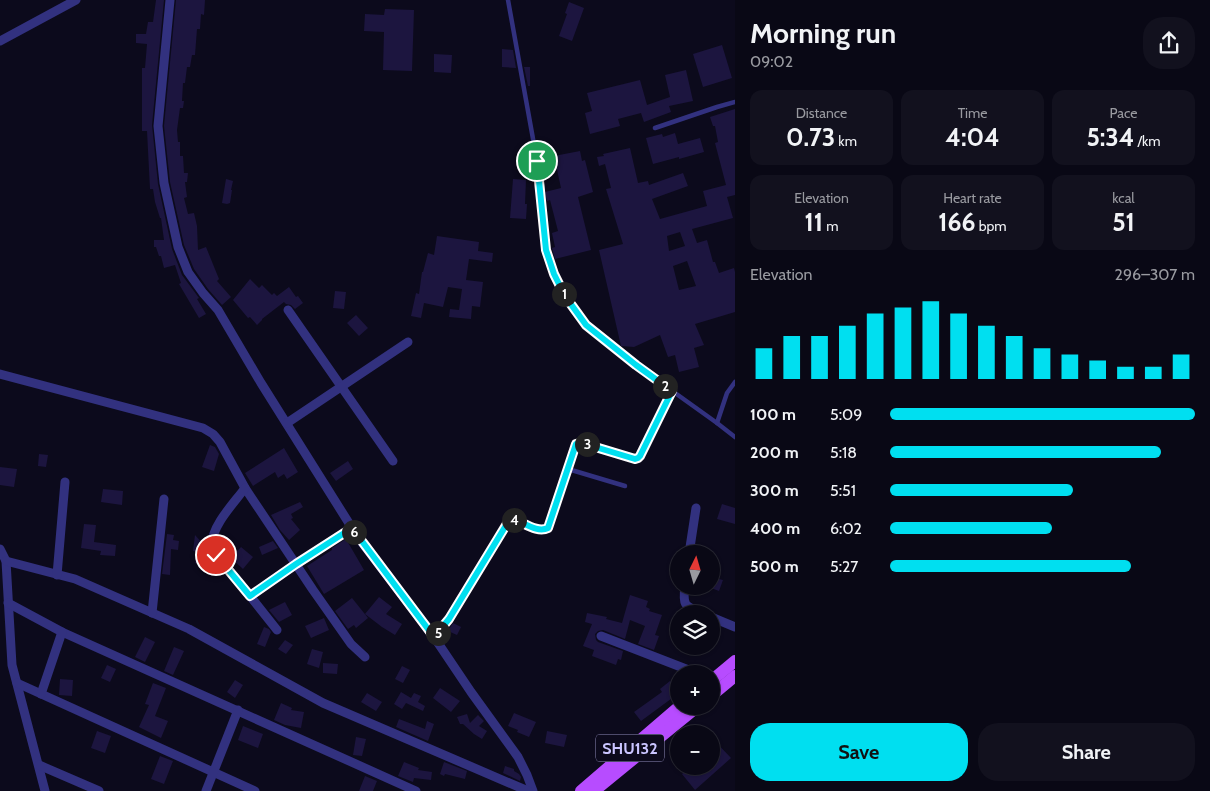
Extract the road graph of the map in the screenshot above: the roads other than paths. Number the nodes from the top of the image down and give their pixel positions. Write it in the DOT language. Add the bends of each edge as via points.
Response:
graph roads {
  1 [pos="76,0"];
  2 [pos="170,0"];
  3 [pos="508,0"];
  4 [pos="0,41"];
  5 [pos="735,102"];
  6 [pos="655,128"];
  7 [pos="288,310"];
  8 [pos="408,342"];
  9 [pos="0,374"];
  10 [pos="735,382"];
  11 [pos="341,386"];
  12 [pos="672,391"];
  13 [pos="717,423"];
  14 [pos="287,424"];
  15 [pos="735,438"];
  16 [pos="393,461"];
  17 [pos="568,469"];
  18 [pos="65,482"];
  19 [pos="625,486"];
  20 [pos="245,488"];
  21 [pos="164,499"];
  22 [pos="696,508"];
  23 [pos="352,528"];
  24 [pos="691,545"];
  25 [pos="0,549"];
  26 [pos="6,561"];
  27 [pos="296,564"];
  28 [pos="57,575"];
  29 [pos="250,596"];
  30 [pos="8,603"];
  31 [pos="152,613"];
  32 [pos="720,621"];
  33 [pos="735,628"];
  34 [pos="277,630"];
  35 [pos="62,632"];
  36 [pos="601,636"];
  37 [pos="434,637"];
  38 [pos="364,657"];
  39 [pos="735,661"];
  40 [pos="677,665"];
  41 [pos="735,676"];
  42 [pos="720,677"];
  43 [pos="720,682"];
  44 [pos="17,683"];
  45 [pos="41,694"];
  46 [pos="238,710"];
  47 [pos="670,715"];
  48 [pos="687,715"];
  49 [pos="39,764"];
  50 [pos="213,772"];
  51 [pos="413,790"];
  52 [pos="45,791"];
  53 [pos="99,791"];
  54 [pos="206,791"];
  55 [pos="255,791"];
  56 [pos="528,791"];
  57 [pos="533,791"];
  58 [pos="581,791"];
  59 [pos="594,791"];
  1 -- 4 [label="street"];
  2 -- 14 [label="street" via="158,126 164,183 178,247 188,272 218,310"];
  3 -- 12 [label="lane" via="537,161 546,250 554,274 586,325"];
  5 -- 6 [label="lane"];
  7 -- 11 [label="street"];
  8 -- 11 [label="street"];
  9 -- 20 [label="street" via="203,428 220,442"];
  10 -- 13 [label="lane" via="727,393"];
  11 -- 14 [label="street"];
  11 -- 16 [label="street"];
  12 -- 13 [label="lane"];
  12 -- 17 [label="lane" via="638,458 579,442 574,447"];
  13 -- 15 [label="lane"];
  14 -- 23 [label="street"];
  17 -- 19 [label="lane"];
  17 -- 37 [label="lane" via="548,528 538,530 516,520 508,522 449,619"];
  18 -- 28 [label="street"];
  20 -- 27 [label="street"];
  20 -- 29 [label="street" via="216,529 212,543 216,555"];
  21 -- 31 [label="street"];
  22 -- 24 [label="street"];
  23 -- 27 [label="street"];
  23 -- 37 [label="street"];
  25 -- 26 [label="street"];
  26 -- 28 [label="street"];
  26 -- 30 [label="street"];
  27 -- 29 [label="street"];
  27 -- 38 [label="street" via="351,644"];
  28 -- 31 [label="street" via="74,579"];
  29 -- 34 [label="street"];
  30 -- 35 [label="street"];
  30 -- 44 [label="street" via="12,665"];
  31 -- 56 [label="street" via="190,629 322,703"];
  32 -- 33 [label="street"];
  35 -- 45 [label="street"];
  35 -- 46 [label="street"];
  36 -- 40 [label="street"];
  37 -- 57 [label="street" via="518,757"];
  39 -- 42 [label="main road"];
  41 -- 43 [label="main road"];
  44 -- 45 [label="street"];
  44 -- 49 [label="street"];
  45 -- 50 [label="street"];
  46 -- 50 [label="street"];
  46 -- 51 [label="street"];
  47 -- 58 [label="main road, SHU132"];
  48 -- 59 [label="main road, SHU132"];
  49 -- 52 [label="street"];
  49 -- 53 [label="street"];
  50 -- 54 [label="street"];
  50 -- 55 [label="street"];
}
